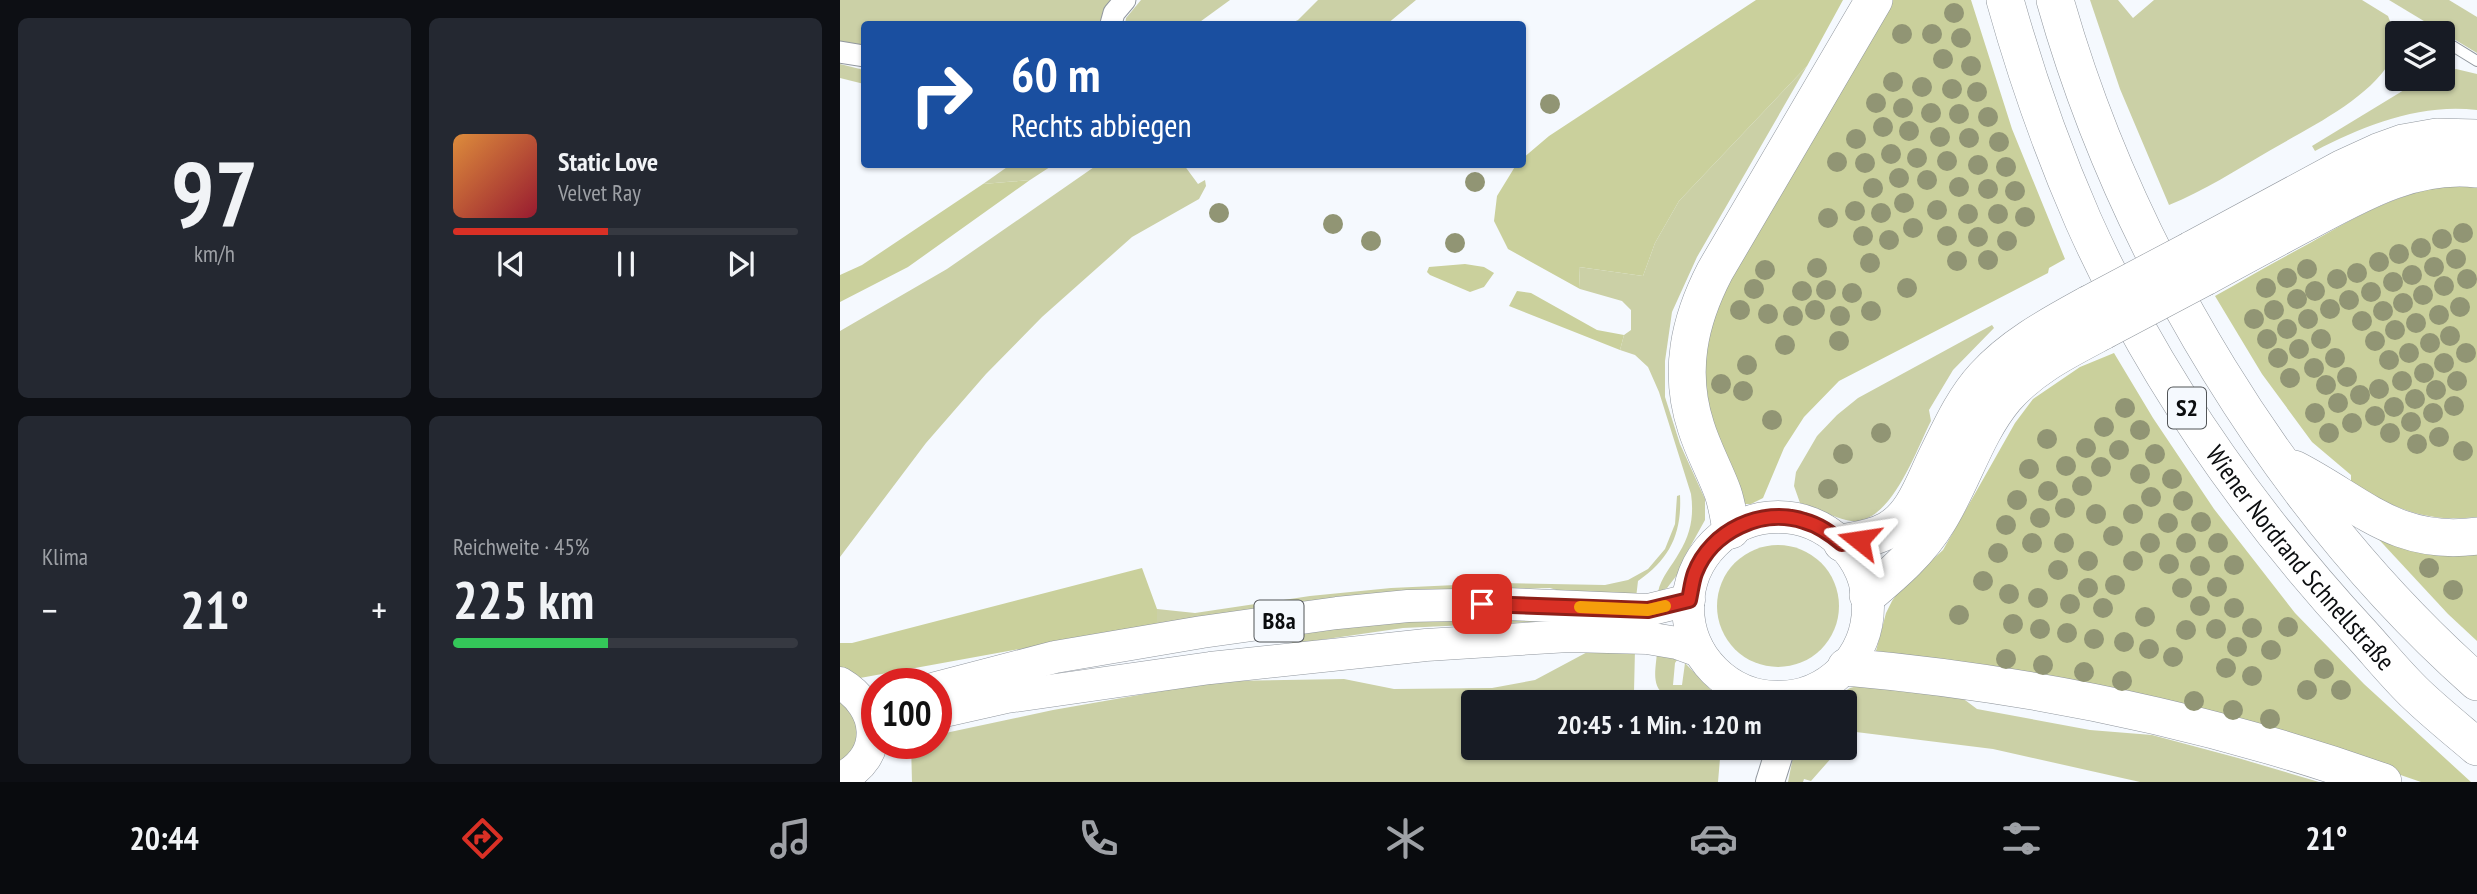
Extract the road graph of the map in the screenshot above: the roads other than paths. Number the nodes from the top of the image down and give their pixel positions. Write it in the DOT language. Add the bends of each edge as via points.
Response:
graph roads {
  1 [pos="1125,0"];
  2 [pos="1874,0"];
  3 [pos="2005,0"];
  4 [pos="2055,0"];
  5 [pos="1112,21"];
  6 [pos="2455,47"];
  7 [pos="840,52"];
  8 [pos="861,56"];
  9 [pos="2477,61"];
  10 [pos="2477,138"];
  11 [pos="2477,169"];
  12 [pos="2198,263"];
  13 [pos="2096,318"];
  14 [pos="2280,462"];
  15 [pos="1731,530"];
  16 [pos="2477,536"];
  17 [pos="1842,543"];
  18 [pos="1868,595"];
  19 [pos="1689,600"];
  20 [pos="1699,651"];
  21 [pos="1846,667"];
  22 [pos="2477,682"];
  23 [pos="840,683"];
  24 [pos="952,684"];
  25 [pos="1740,690"];
  26 [pos="1816,690"];
  27 [pos="861,700"];
  28 [pos="952,709"];
  29 [pos="2477,747"];
  30 [pos="864,759"];
  31 [pos="1765,760"];
  32 [pos="1776,760"];
  33 [pos="840,779"];
  34 [pos="1768,782"];
  35 [pos="2383,782"];
  1 -- 5 [label="street"];
  2 -- 15 [label="highway" via="1703,294 1691,327 1689,401 1723,494"];
  3 -- 29 [label="highway, Wiener Nordrand Schnellstraße / S2" via="2047,130 2083,220 2172,386 2287,550 2417,694"];
  4 -- 14 [label="highway, Wiener Nordrand Schnellstraße / S2" via="2090,109 2127,197 2215,365"];
  6 -- 9 [label="lane"];
  7 -- 8 [label="street"];
  10 -- 12 [label="highway" via="2437,137 2378,152 2343,168"];
  11 -- 12 [label="highway" via="2444,168 2388,181"];
  12 -- 13 [label="highway, bridge"];
  13 -- 17 [label="highway" via="2035,334 2007,355 1961,409 1918,496 1899,523 1874,537"];
  13 -- 18 [label="highway" via="2005,399 1989,421 1938,522 1909,559"];
  14 -- 16 [label="highway" via="2398,528 2449,538"];
  14 -- 22 [label="highway, Wiener Nordrand Schnellstraße / S2" via="2403,609"];
  15 -- 17 [label="main road" via="1755,520 1781,517 1803,520"];
  15 -- 19 [label="main road" via="1710,548 1695,572"];
  17 -- 18 [label="main road" via="1859,567"];
  18 -- 21 [label="main road" via="1868,621 1860,646"];
  19 -- 20 [label="main road" via="1690,626"];
  19 -- 24 [label="main road, B8a" via="1648,610 1506,604 1337,613 1055,657"];
  20 -- 25 [label="main road" via="1719,675"];
  20 -- 28 [label="main road, B8a" via="1647,638 1569,636 1426,645 1210,668 1007,697"];
  21 -- 26 [label="main road"];
  21 -- 35 [label="highway" via="1932,675 2053,695 2197,728"];
  23 -- 27 [label="main road"];
  30 -- 33 [label="main road"];
  31 -- 34 [label="street"];
  32 -- 34 [label="street"];
}
